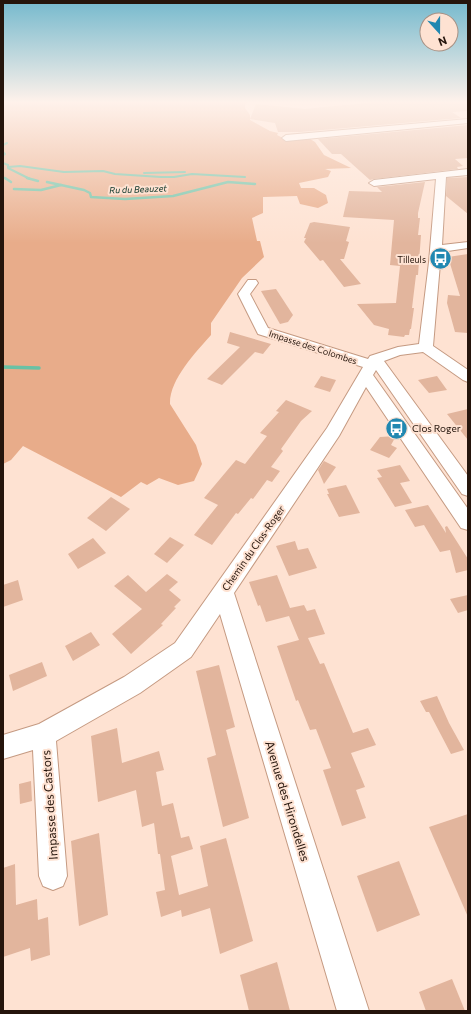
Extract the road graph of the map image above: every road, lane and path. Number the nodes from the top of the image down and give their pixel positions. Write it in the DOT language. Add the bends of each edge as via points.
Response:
graph roads {
  1 [pos="468,172"];
  2 [pos="441,176"];
  3 [pos="374,183"];
  4 [pos="468,245"];
  5 [pos="436,249"];
  6 [pos="252,283"];
  7 [pos="426,347"];
  8 [pos="370,366"];
  9 [pos="468,377"];
  10 [pos="468,489"];
  11 [pos="468,523"];
  12 [pos="223,591"];
  13 [pos="44,735"];
  14 [pos="3,746"];
  15 [pos="53,876"];
  16 [pos="353,1011"];
  1 -- 2 [label="street"];
  2 -- 3 [label="street"];
  2 -- 5 [label="street"];
  4 -- 5 [label="street"];
  5 -- 7 [label="street"];
  6 -- 8 [label="street, Impasse des Colombes" via="244,294 263,331"];
  7 -- 8 [label="street" via="398,351"];
  7 -- 9 [label="street"];
  8 -- 10 [label="street"];
  8 -- 11 [label="street"];
  8 -- 12 [label="street, Chemin du Clos-Roger" via="333,432"];
  12 -- 13 [label="street, Chemin du Clos-Roger" via="183,650 132,685"];
  12 -- 16 [label="street, Avenue des Hirondelles"];
  13 -- 14 [label="street, Chemin du Clos-Roger"];
  13 -- 15 [label="street, Impasse des Castors"];
}
